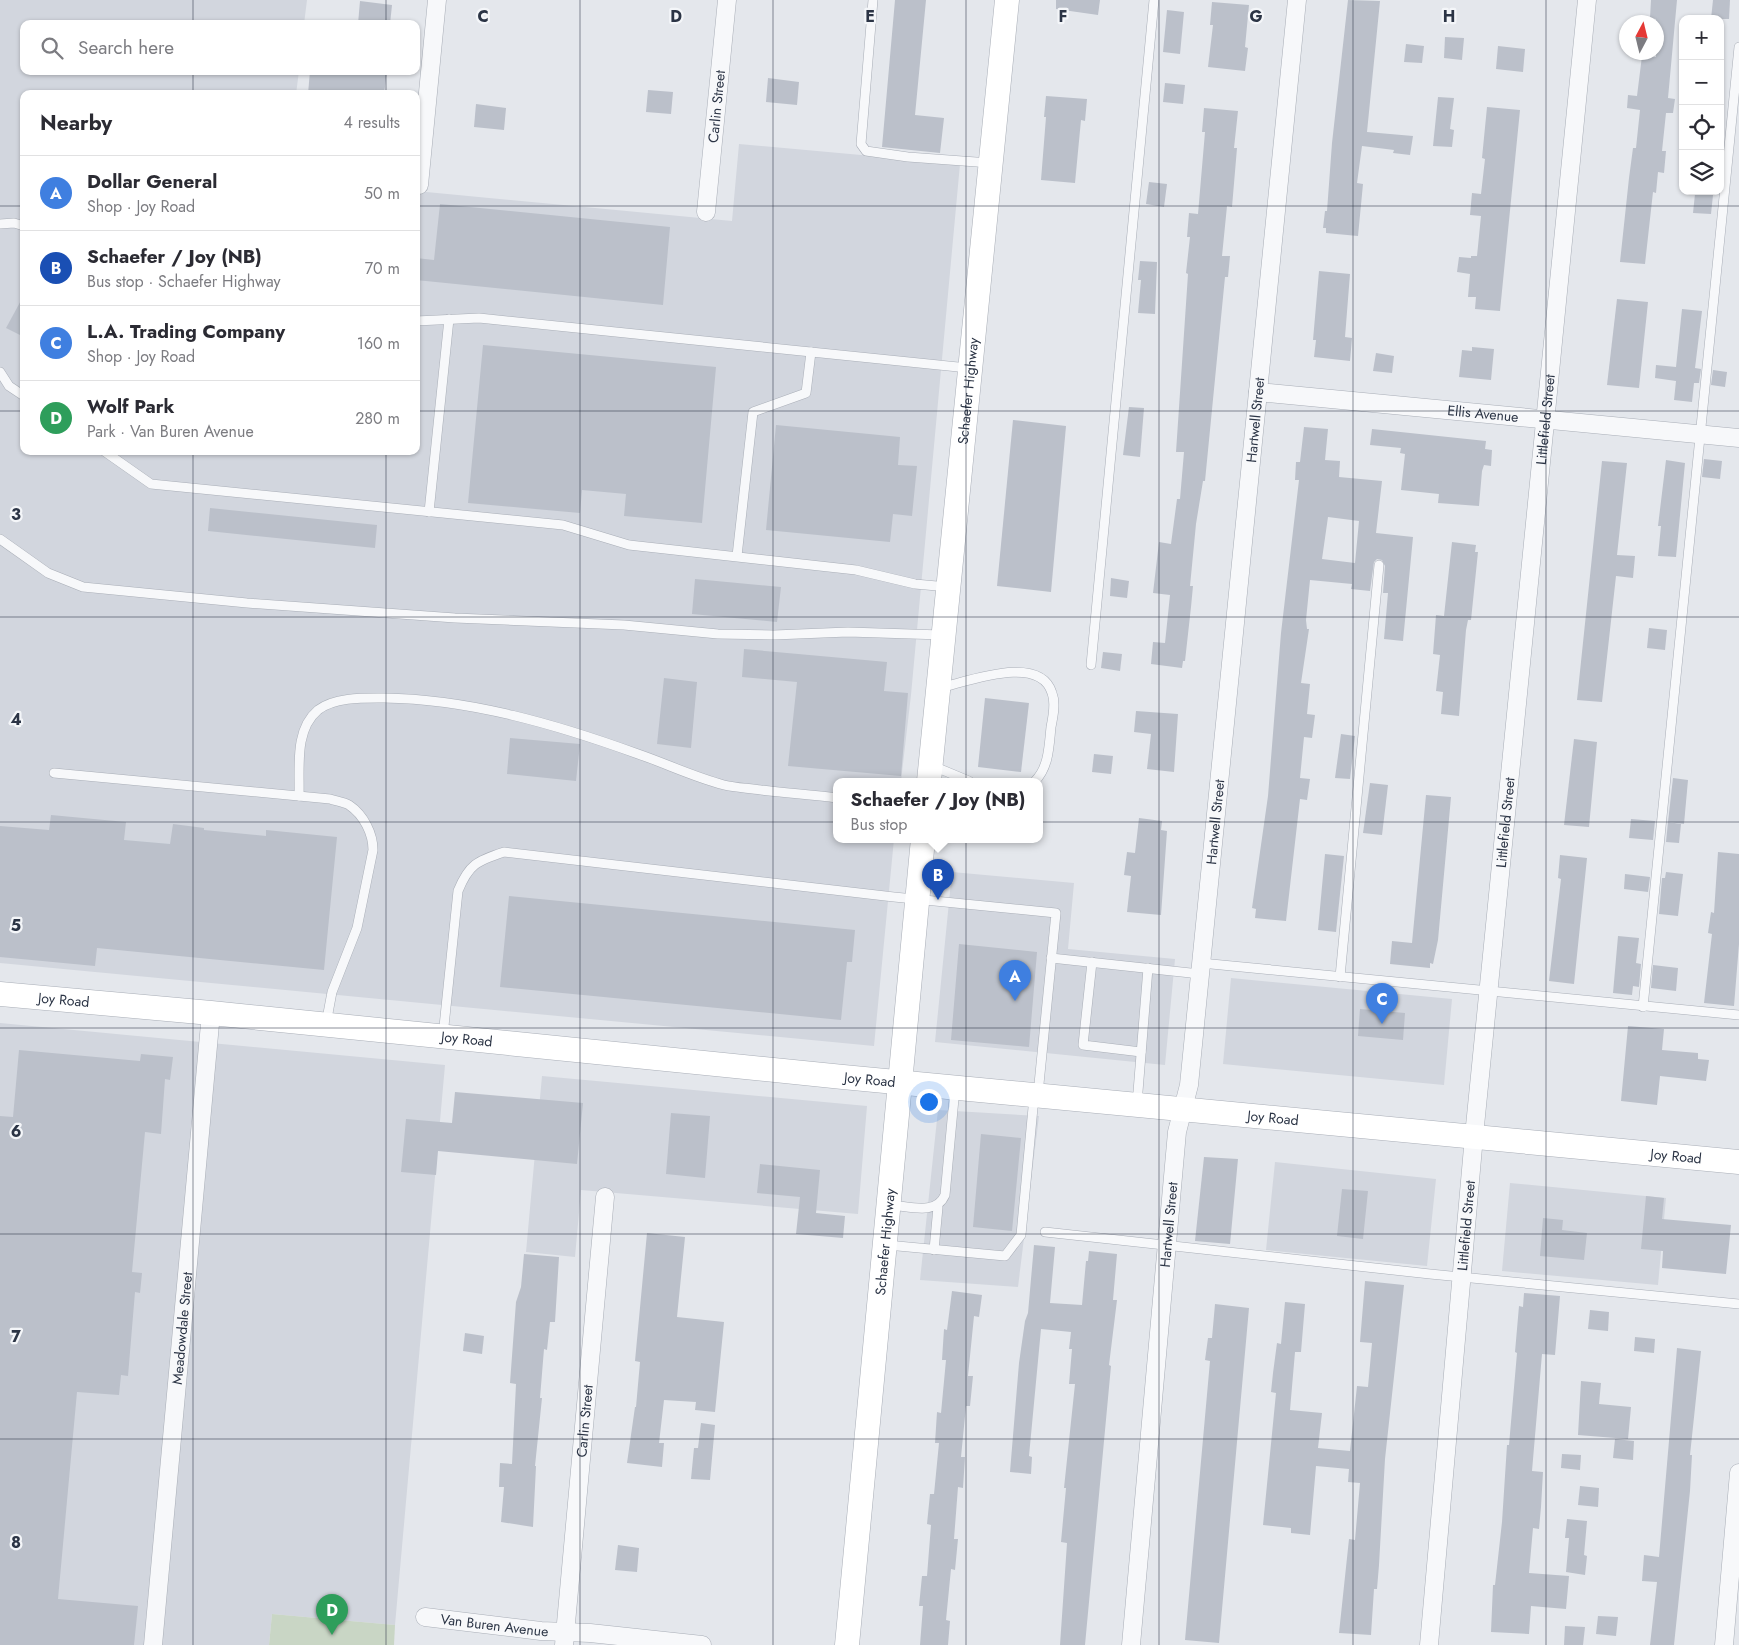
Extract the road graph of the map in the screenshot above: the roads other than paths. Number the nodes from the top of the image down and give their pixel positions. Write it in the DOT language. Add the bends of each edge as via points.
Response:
graph roads {
  1 [pos="437,0"];
  2 [pos="727,0"];
  3 [pos="873,0"];
  4 [pos="1007,0"];
  5 [pos="1154,0"];
  6 [pos="1297,0"];
  7 [pos="1587,0"];
  8 [pos="1739,47"];
  9 [pos="991,164"];
  10 [pos="420,175"];
  11 [pos="706,212"];
  12 [pos="0,224"];
  13 [pos="20,225"];
  14 [pos="449,320"];
  15 [pos="420,321"];
  16 [pos="811,352"];
  17 [pos="970,368"];
  18 [pos="0,372"];
  19 [pos="1258,392"];
  20 [pos="20,393"];
  21 [pos="1545,420"];
  22 [pos="1699,434"];
  23 [pos="1739,438"];
  24 [pos="110,455"];
  25 [pos="429,512"];
  26 [pos="0,539"];
  27 [pos="737,556"];
  28 [pos="1379,565"];
  29 [pos="948,587"];
  30 [pos="944,635"];
  31 [pos="1091,665"];
  32 [pos="939,688"];
  33 [pos="54,773"];
  34 [pos="930,773"];
  35 [pos="955,778"];
  36 [pos="1037,778"];
  37 [pos="299,796"];
  38 [pos="833,798"];
  39 [pos="923,843"];
  40 [pos="917,900"];
  41 [pos="1051,958"];
  42 [pos="1092,962"];
  43 [pos="1148,968"];
  44 [pos="1200,968"];
  45 [pos="1340,977"];
  46 [pos="1489,992"];
  47 [pos="0,994"];
  48 [pos="1643,1006"];
  49 [pos="211,1012"];
  50 [pos="1739,1015"];
  51 [pos="326,1024"];
  52 [pos="443,1036"];
  53 [pos="1141,1052"];
  54 [pos="899,1082"];
  55 [pos="955,1087"];
  56 [pos="1036,1094"];
  57 [pos="1137,1104"];
  58 [pos="1183,1108"];
  59 [pos="1474,1136"];
  60 [pos="1739,1162"];
  61 [pos="605,1197"];
  62 [pos="888,1204"];
  63 [pos="938,1207"];
  64 [pos="1044,1232"];
  65 [pos="884,1245"];
  66 [pos="1167,1246"];
  67 [pos="934,1250"];
  68 [pos="1462,1277"];
  69 [pos="1739,1304"];
  70 [pos="1739,1473"];
  71 [pos="424,1617"];
  72 [pos="565,1638"];
  73 [pos="153,1645"];
  74 [pos="702,1645"];
  75 [pos="847,1645"];
  76 [pos="1131,1645"];
  77 [pos="1430,1645"];
  78 [pos="1724,1645"];
  1 -- 10 [label="street"];
  2 -- 11 [label="street, Carlin Street"];
  3 -- 9 [label="lane" via="861,144 866,151"];
  4 -- 9 [label="street, Schaefer Highway"];
  5 -- 31 [label="lane"];
  6 -- 19 [label="street, Hartwell Street"];
  7 -- 21 [label="street, Littlefield Street"];
  8 -- 22 [label="lane"];
  9 -- 17 [label="street, Schaefer Highway"];
  12 -- 13 [label="lane"];
  14 -- 15 [label="lane"];
  14 -- 16 [label="lane" via="479,318"];
  14 -- 25 [label="lane"];
  16 -- 17 [label="lane"];
  16 -- 27 [label="lane" via="806,393 753,412"];
  17 -- 29 [label="street, Schaefer Highway"];
  18 -- 20 [label="lane" via="9,386"];
  19 -- 21 [label="street, Ellis Avenue"];
  19 -- 44 [label="street, Hartwell Street"];
  21 -- 22 [label="street, Ellis Avenue"];
  21 -- 46 [label="street, Littlefield Street"];
  22 -- 23 [label="street, Ellis Avenue"];
  22 -- 48 [label="lane"];
  24 -- 25 [label="lane" via="151,484"];
  25 -- 27 [label="lane" via="563,525 629,545"];
  26 -- 30 [label="lane" via="48,574 83,587 257,604 455,618 624,625 718,634 856,632"];
  27 -- 29 [label="lane" via="856,570 915,584"];
  28 -- 45 [label="lane"];
  29 -- 30 [label="street, Schaefer Highway"];
  30 -- 32 [label="street, Schaefer Highway"];
  32 -- 34 [label="street, Schaefer Highway"];
  32 -- 36 [label="lane" via="1015,671 1037,675 1048,684 1053,694 1050,739 1046,765"];
  33 -- 37 [label="lane"];
  34 -- 35 [label="lane"];
  37 -- 38 [label="lane" via="300,744 309,719 320,709 337,702 361,698 443,702 504,714 560,728 726,786"];
  37 -- 51 [label="lane" via="330,798 350,805 373,837 358,928 332,992"];
  39 -- 40 [label="street, Schaefer Highway"];
  40 -- 41 [label="lane" via="1056,913"];
  40 -- 52 [label="lane" via="504,852 483,859 466,872 458,891"];
  40 -- 54 [label="street, Schaefer Highway"];
  41 -- 42 [label="lane"];
  41 -- 56 [label="lane"];
  42 -- 43 [label="lane"];
  42 -- 53 [label="lane" via="1083,1046"];
  43 -- 44 [label="lane"];
  43 -- 53 [label="lane"];
  44 -- 45 [label="lane"];
  44 -- 58 [label="street, Hartwell Street" via="1189,1085"];
  45 -- 46 [label="lane"];
  46 -- 48 [label="lane"];
  46 -- 59 [label="street, Littlefield Street"];
  47 -- 49 [label="street, Joy Road"];
  48 -- 50 [label="lane"];
  49 -- 51 [label="street, Joy Road"];
  49 -- 73 [label="street, Meadowdale Street"];
  51 -- 52 [label="street, Joy Road"];
  52 -- 54 [label="street, Joy Road"];
  53 -- 57 [label="lane"];
  54 -- 55 [label="street, Joy Road"];
  54 -- 62 [label="street, Schaefer Highway"];
  55 -- 56 [label="street, Joy Road"];
  55 -- 63 [label="lane" via="945,1195"];
  56 -- 57 [label="street, Joy Road"];
  56 -- 67 [label="lane" via="1021,1235 1005,1256"];
  57 -- 58 [label="street, Joy Road"];
  58 -- 59 [label="street, Joy Road"];
  58 -- 66 [label="street, Hartwell Street" via="1177,1132"];
  59 -- 60 [label="street, Joy Road"];
  59 -- 68 [label="street, Littlefield Street"];
  61 -- 72 [label="street, Carlin Street"];
  62 -- 63 [label="lane"];
  62 -- 65 [label="street, Schaefer Highway"];
  63 -- 67 [label="lane"];
  64 -- 66 [label="lane"];
  65 -- 67 [label="lane"];
  65 -- 75 [label="street, Schaefer Highway"];
  66 -- 68 [label="lane"];
  66 -- 76 [label="street, Hartwell Street"];
  68 -- 69 [label="lane"];
  68 -- 77 [label="street, Littlefield Street"];
  70 -- 78 [label="street"];
  71 -- 72 [label="street, Van Buren Avenue" via="541,1631"];
  72 -- 74 [label="street, Van Buren Avenue"];
}
